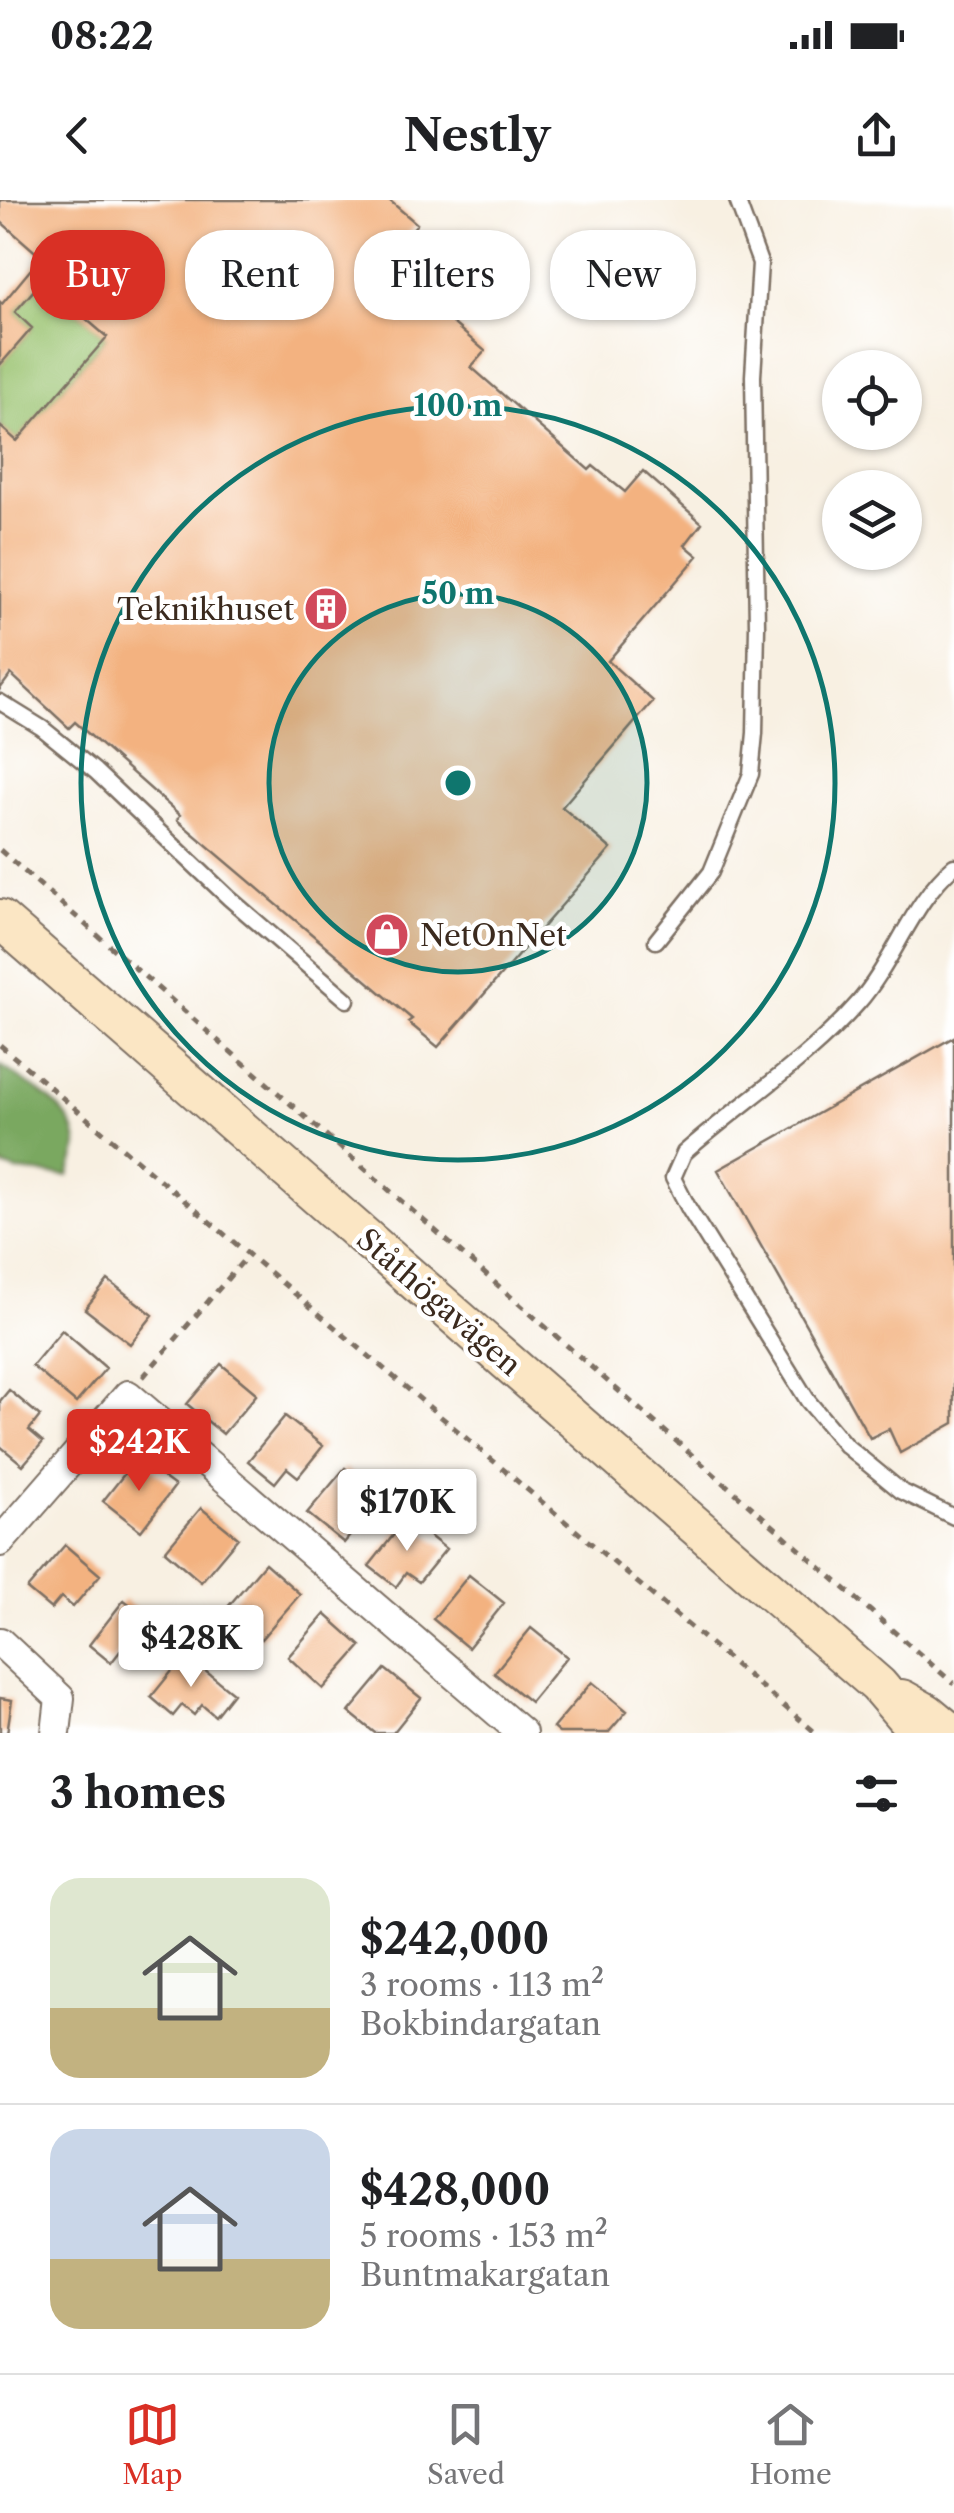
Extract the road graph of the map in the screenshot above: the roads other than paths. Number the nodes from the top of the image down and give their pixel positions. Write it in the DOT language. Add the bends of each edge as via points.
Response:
graph roads {
  1 [pos="736,200"];
  2 [pos="0,702"];
  3 [pos="954,866"];
  4 [pos="0,919"];
  5 [pos="656,941"];
  6 [pos="347,1000"];
  7 [pos="954,1517"];
  8 [pos="0,1542"];
  9 [pos="0,1642"];
  10 [pos="878,1686"];
  11 [pos="56,1733"];
  12 [pos="522,1733"];
  13 [pos="919,1733"];
  14 [pos="951,1733"];
  1 -- 5 [label="lane" via="760,263 753,376 757,626 751,774 711,872"];
  2 -- 6 [label="lane" via="95,770"];
  3 -- 7 [label="lane" via="939,878 859,1002 684,1153 673,1178 808,1401 846,1446 901,1491"];
  4 -- 10 [label="main road, Ståthögavägen"];
  8 -- 12 [label="street" via="128,1395"];
  9 -- 11 [label="street" via="60,1698"];
  10 -- 13 [label="main road, Ståthögavägen"];
  10 -- 14 [label="main road, Ståthögavägen"];
}
